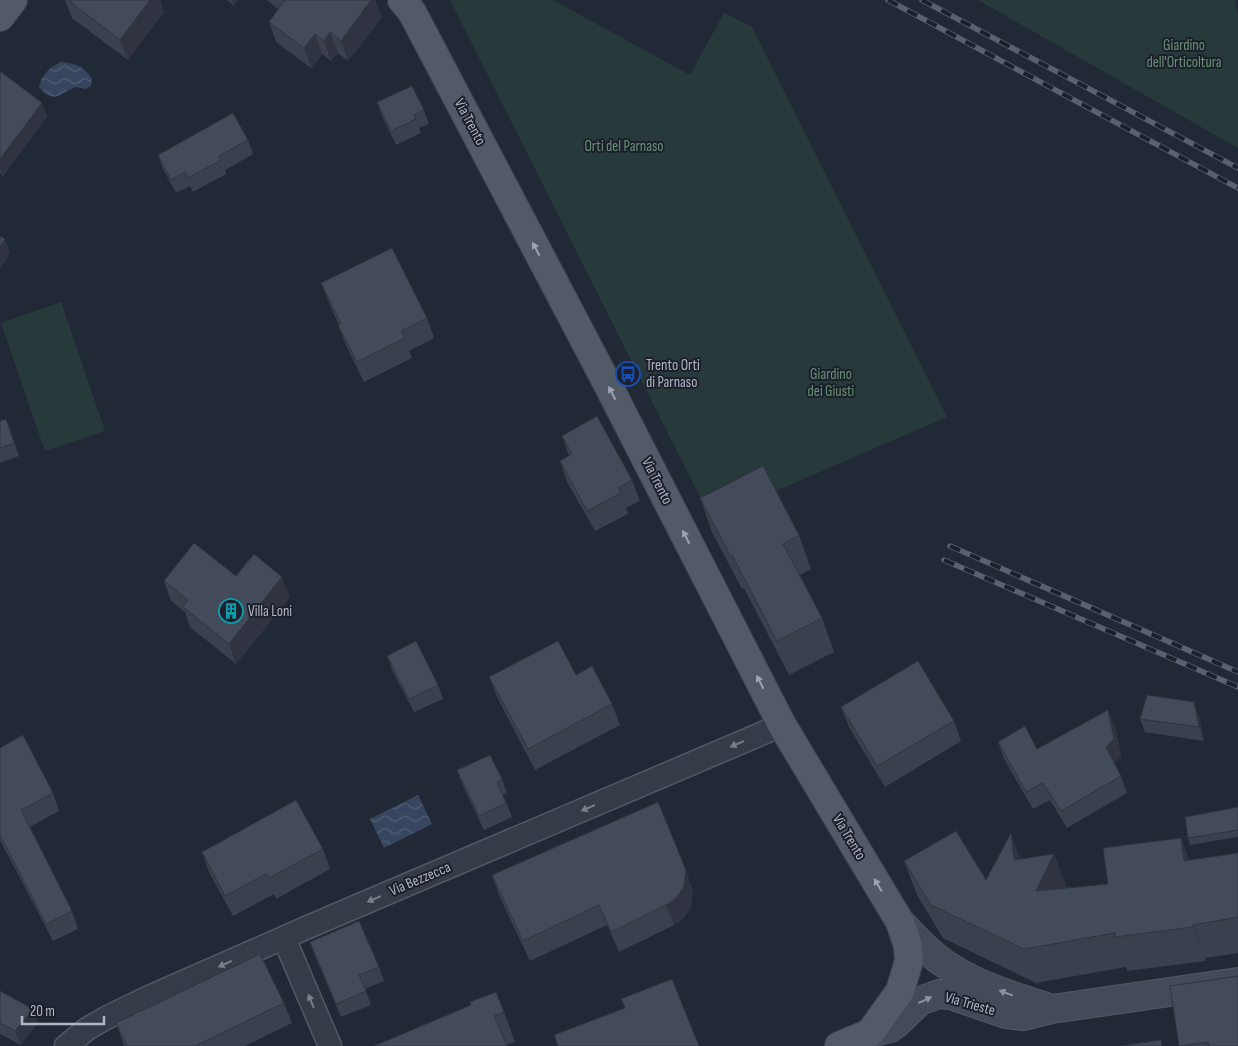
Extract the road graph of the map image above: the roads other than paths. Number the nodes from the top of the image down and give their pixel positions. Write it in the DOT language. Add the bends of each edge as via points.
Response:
graph roads {
  1 [pos="13,0"];
  2 [pos="402,0"];
  3 [pos="0,17"];
  4 [pos="782,725"];
  5 [pos="900,922"];
  6 [pos="284,938"];
  7 [pos="1238,982"];
  8 [pos="1052,1009"];
  9 [pos="870,1033"];
  10 [pos="66,1046"];
  11 [pos="330,1046"];
  12 [pos="839,1046"];
  1 -- 3 [label="main road"];
  4 -- 2 [label="main road, Via Trento, one-way" via="568,308 416,20"];
  5 -- 4 [label="main road, Via Trento, one-way"];
  4 -- 6 [label="street, Via Bezzecca, one-way"];
  8 -- 5 [label="street, Via Trieste, one-way" via="991,988 945,964"];
  5 -- 9 [label="main road, Via Trento" via="909,961 900,991"];
  6 -- 10 [label="street, Via Bezzecca, one-way" via="106,1018"];
  11 -- 6 [label="street, one-way"];
  7 -- 8 [label="street, Via Trieste"];
  9 -- 8 [label="street, Via Trieste, one-way" via="890,1028 920,1001 939,994 1006,1014 1024,1016"];
  9 -- 12 [label="main road, Via Trieste"];
}
